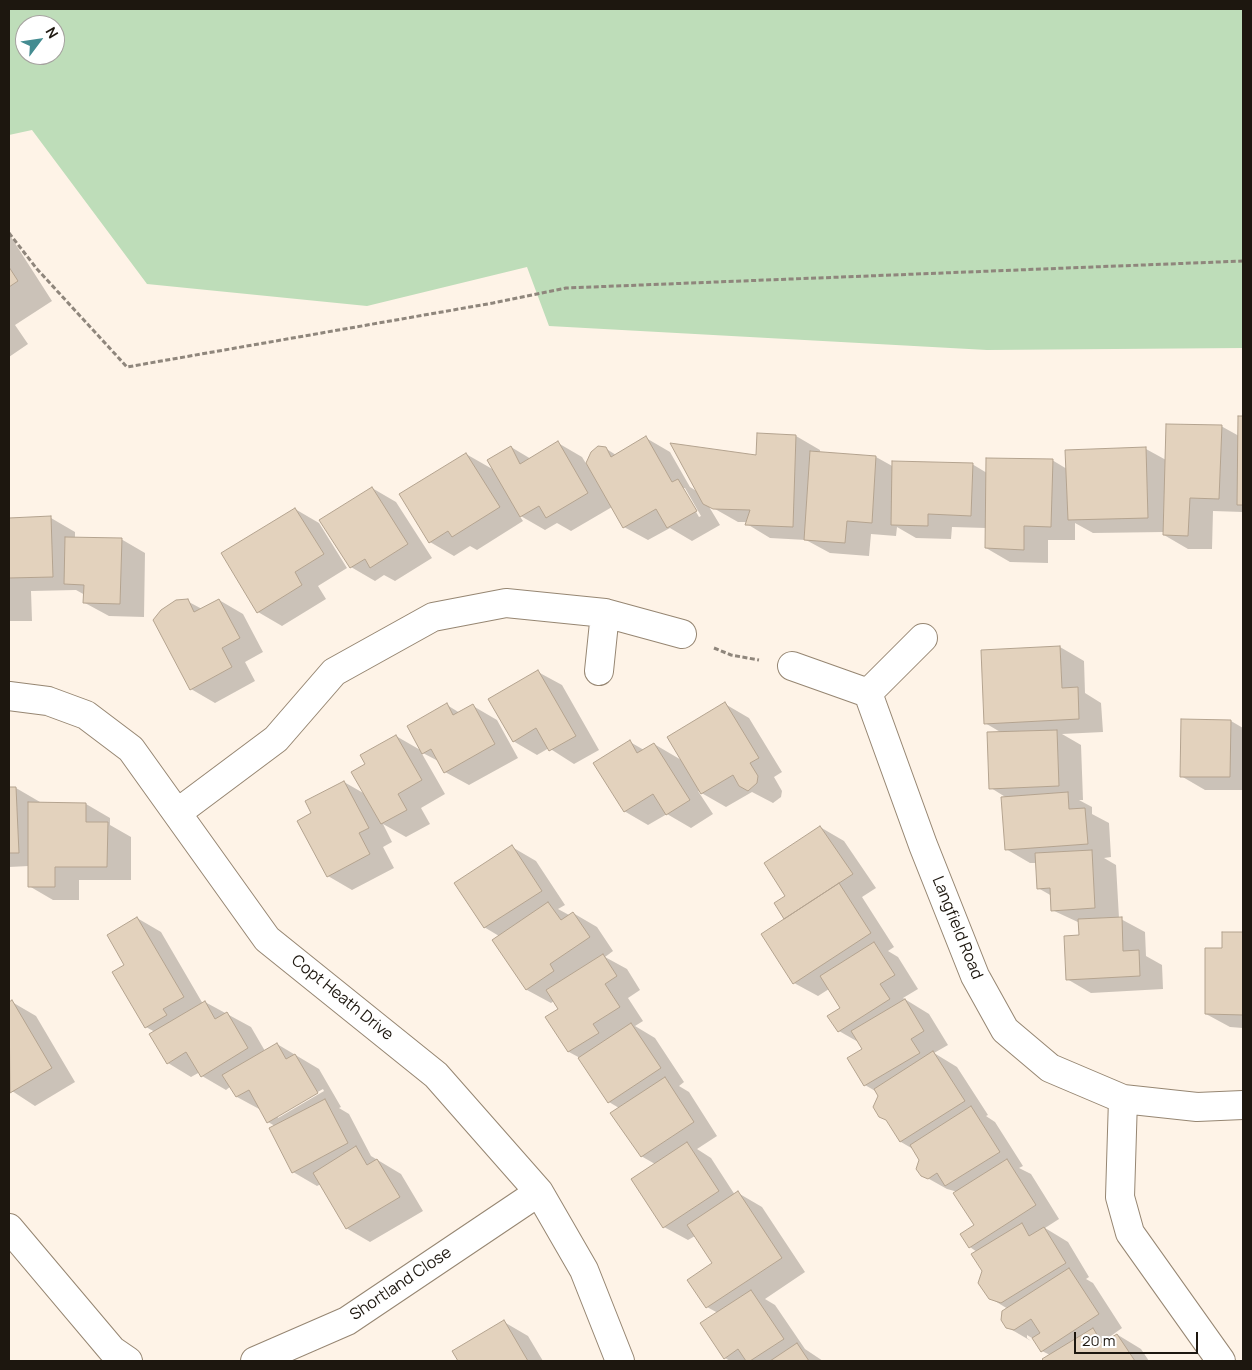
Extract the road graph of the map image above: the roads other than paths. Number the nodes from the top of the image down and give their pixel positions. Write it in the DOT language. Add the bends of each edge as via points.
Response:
graph roads {
  1 [pos="605,613"];
  2 [pos="682,634"];
  3 [pos="923,638"];
  4 [pos="792,666"];
  5 [pos="599,671"];
  6 [pos="868,693"];
  7 [pos="9,696"];
  8 [pos="177,813"];
  9 [pos="1123,1099"];
  10 [pos="1243,1105"];
  11 [pos="539,1192"];
  12 [pos="9,1228"];
  13 [pos="128,1361"];
  14 [pos="256,1361"];
  15 [pos="620,1361"];
  16 [pos="1221,1361"];
  1 -- 2 [label="street"];
  1 -- 5 [label="street"];
  1 -- 8 [label="street" via="506,603 433,617 334,672 276,740"];
  3 -- 6 [label="street"];
  4 -- 6 [label="street"];
  6 -- 9 [label="street, Langfield Road" via="975,976 1005,1030 1050,1068"];
  7 -- 8 [label="street, Copt Heath Drive" via="48,701 86,715 131,749"];
  8 -- 11 [label="street, Copt Heath Drive" via="267,939 436,1075"];
  9 -- 10 [label="street, Langfield Road" via="1198,1107"];
  9 -- 16 [label="street" via="1120,1196 1130,1233"];
  11 -- 14 [label="street, Shortland Close" via="347,1321"];
  11 -- 15 [label="street, Copt Heath Drive" via="584,1270"];
  12 -- 13 [label="street" via="112,1350"];
}
